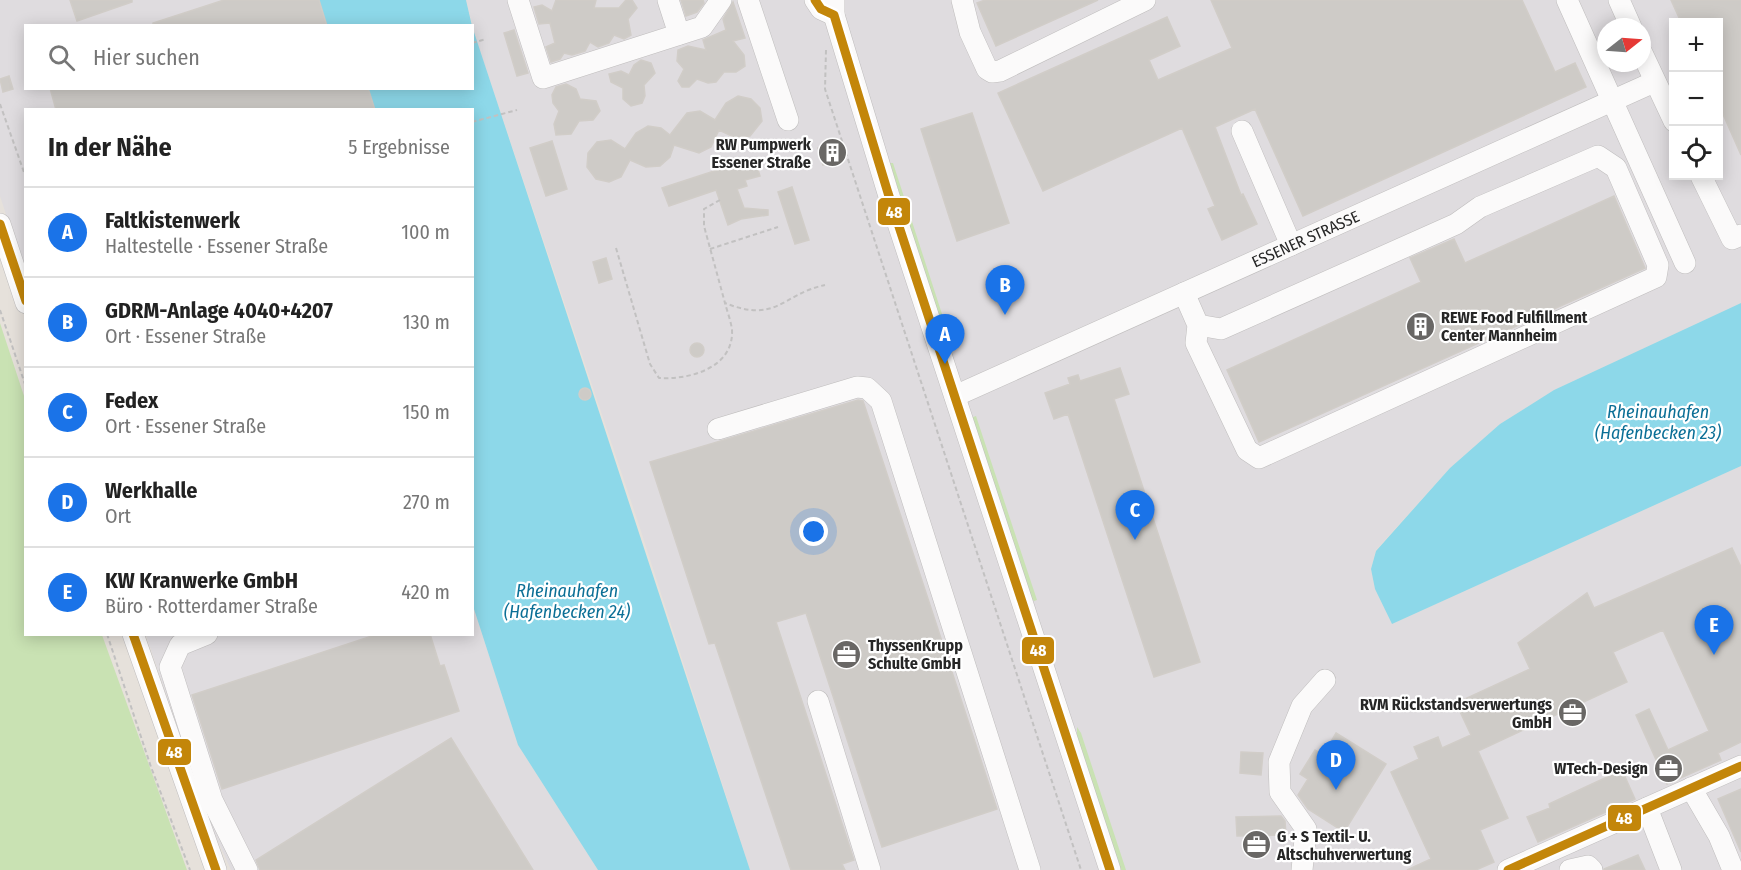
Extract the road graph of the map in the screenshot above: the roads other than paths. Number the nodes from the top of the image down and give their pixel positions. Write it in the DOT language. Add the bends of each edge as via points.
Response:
graph roads {
  1 [pos="518,0"];
  2 [pos="668,0"];
  3 [pos="721,0"];
  4 [pos="748,0"];
  5 [pos="815,0"];
  6 [pos="962,0"];
  7 [pos="1145,0"];
  8 [pos="1567,0"];
  9 [pos="1619,0"];
  10 [pos="834,9"];
  11 [pos="1627,18"];
  12 [pos="679,34"];
  13 [pos="1650,72"];
  14 [pos="1654,82"];
  15 [pos="1613,100"];
  16 [pos="1669,111"];
  17 [pos="788,120"];
  18 [pos="1242,131"];
  19 [pos="1703,180"];
  20 [pos="0,224"];
  21 [pos="1741,235"];
  22 [pos="1291,245"];
  23 [pos="1685,263"];
  24 [pos="1184,293"];
  25 [pos="24,297"];
  26 [pos="1198,325"];
  27 [pos="955,396"];
  28 [pos="718,429"];
  29 [pos="134,636"];
  30 [pos="202,636"];
  31 [pos="1325,680"];
  32 [pos="818,701"];
  33 [pos="1741,765"];
  34 [pos="1691,788"];
  35 [pos="1647,807"];
  36 [pos="1512,869"];
  37 [pos="216,870"];
  38 [pos="247,870"];
  39 [pos="870,870"];
  40 [pos="1030,870"];
  41 [pos="1110,870"];
  42 [pos="1302,870"];
  43 [pos="1570,870"];
  44 [pos="1592,870"];
  45 [pos="1671,870"];
  46 [pos="1733,870"];
  1 -- 12 [label="street" via="543,78"];
  2 -- 12 [label="street"];
  3 -- 12 [label="street" via="702,27"];
  4 -- 17 [label="street"];
  5 -- 10 [label="street" via="821,9"];
  6 -- 7 [label="street" via="970,32 987,69 993,72"];
  8 -- 15 [label="street"];
  9 -- 11 [label="street"];
  10 -- 27 [label="street" via="888,193"];
  13 -- 14 [label="street"];
  14 -- 15 [label="street, ESSENER STRASSE"];
  14 -- 16 [label="street"];
  15 -- 22 [label="street, ESSENER STRASSE"];
  15 -- 23 [label="street"];
  18 -- 22 [label="street"];
  19 -- 21 [label="street" via="1732,239"];
  20 -- 25 [label="street"];
  22 -- 24 [label="street, ESSENER STRASSE"];
  24 -- 26 [label="street"];
  24 -- 27 [label="street, ESSENER STRASSE"];
  26 -- 26 [label="street" via="1221,329 1598,156 1616,168 1658,265 1656,277 1259,458 1247,450 1196,343"];
  27 -- 41 [label="street"];
  28 -- 40 [label="street" via="857,387 867,388 882,401"];
  29 -- 37 [label="street"];
  30 -- 38 [label="street" via="180,645 170,667 212,800"];
  31 -- 42 [label="street" via="1302,706 1279,762 1280,792 1306,829"];
  32 -- 39 [label="street"];
  33 -- 34 [label="street"];
  34 -- 35 [label="street"];
  34 -- 46 [label="street" via="1719,836"];
  35 -- 36 [label="street"];
  35 -- 45 [label="street"];
  43 -- 44 [label="street" via="1588,866"];
}
